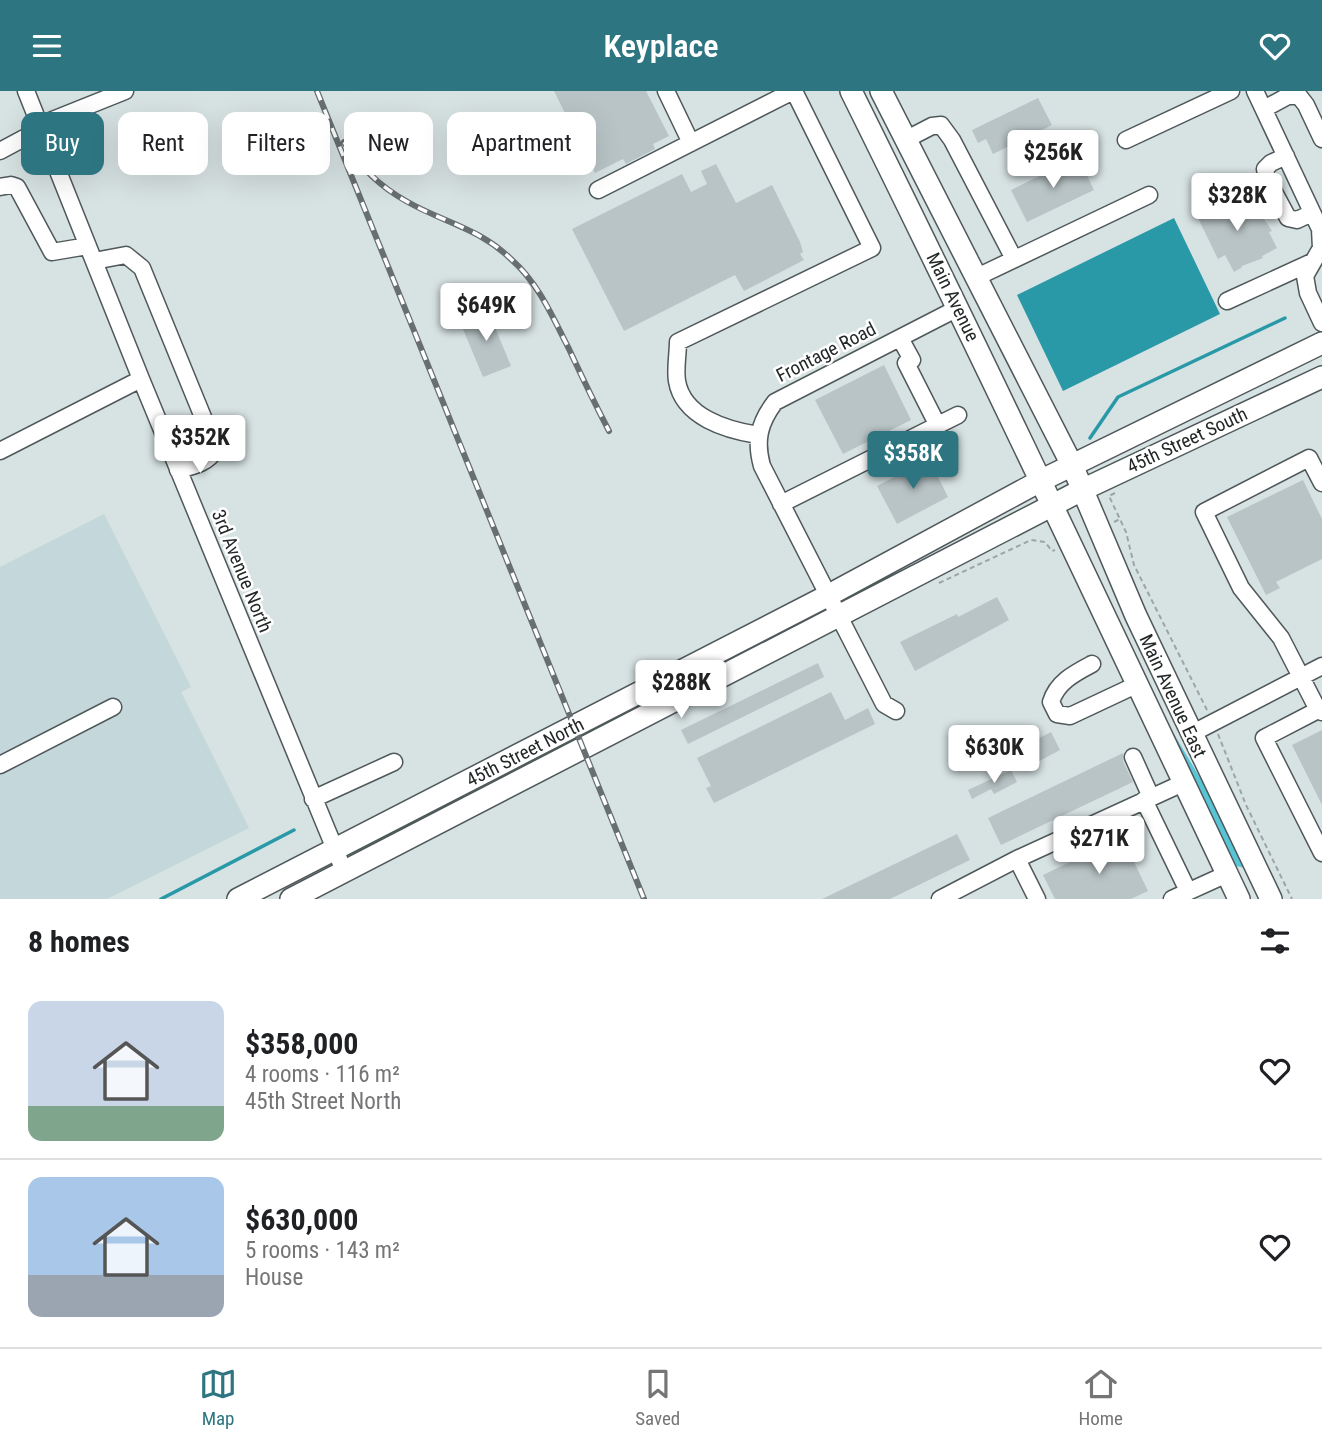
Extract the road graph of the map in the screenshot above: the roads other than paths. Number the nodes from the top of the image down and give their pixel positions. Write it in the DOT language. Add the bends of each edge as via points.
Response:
graph roads {
  1 [pos="26,91"];
  2 [pos="125,91"];
  3 [pos="666,91"];
  4 [pos="794,91"];
  5 [pos="851,91"];
  6 [pos="881,91"];
  7 [pos="1231,91"];
  8 [pos="1255,91"];
  9 [pos="1264,109"];
  10 [pos="35,112"];
  11 [pos="76,112"];
  12 [pos="21,139"];
  13 [pos="1322,139"];
  14 [pos="905,140"];
  15 [pos="1126,140"];
  16 [pos="691,142"];
  17 [pos="0,151"];
  18 [pos="1286,156"];
  19 [pos="60,175"];
  20 [pos="0,187"];
  21 [pos="598,190"];
  22 [pos="1149,195"];
  23 [pos="1312,213"];
  24 [pos="1321,247"];
  25 [pos="91,253"];
  26 [pos="1014,259"];
  27 [pos="1311,262"];
  28 [pos="977,277"];
  29 [pos="1227,301"];
  30 [pos="958,308"];
  31 [pos="1322,323"];
  32 [pos="900,338"];
  33 [pos="1322,343"];
  34 [pos="1322,377"];
  35 [pos="141,379"];
  36 [pos="958,415"];
  37 [pos="938,426"];
  38 [pos="758,435"];
  39 [pos="0,451"];
  40 [pos="1072,465"];
  41 [pos="178,470"];
  42 [pos="1042,480"];
  43 [pos="1322,483"];
  44 [pos="1082,490"];
  45 [pos="781,504"];
  46 [pos="1053,505"];
  47 [pos="829,596"];
  48 [pos="840,616"];
  49 [pos="1092,664"];
  50 [pos="1322,666"];
  51 [pos="1301,676"];
  52 [pos="1136,685"];
  53 [pos="113,707"];
  54 [pos="896,711"];
  55 [pos="1320,711"];
  56 [pos="1191,734"];
  57 [pos="1133,757"];
  58 [pos="394,762"];
  59 [pos="0,765"];
  60 [pos="1183,782"];
  61 [pos="313,799"];
  62 [pos="1148,799"];
  63 [pos="335,849"];
  64 [pos="1322,853"];
  65 [pos="1017,859"];
  66 [pos="344,871"];
  67 [pos="1227,874"];
  68 [pos="1188,891"];
  69 [pos="238,899"];
  70 [pos="291,899"];
  71 [pos="940,899"];
  72 [pos="1037,899"];
  73 [pos="1172,899"];
  74 [pos="1239,899"];
  75 [pos="1263,899"];
  76 [pos="1271,899"];
  1 -- 10 [label="street, 3rd Avenue North"];
  2 -- 11 [label="street"];
  3 -- 16 [label="street"];
  4 -- 16 [label="street"];
  4 -- 38 [label="street" via="872,248 678,342 677,382 691,409 730,431"];
  5 -- 30 [label="main road, Main Avenue"];
  6 -- 14 [label="main road, Main Avenue"];
  7 -- 15 [label="street"];
  8 -- 9 [label="street"];
  9 -- 13 [label="street" via="1288,96 1299,96"];
  9 -- 18 [label="street"];
  12 -- 17 [label="street"];
  14 -- 26 [label="street" via="941,125"];
  14 -- 28 [label="main road, Main Avenue"];
  16 -- 21 [label="street"];
  18 -- 23 [label="street"];
  18 -- 23 [label="street" via="1265,169 1267,179 1288,218 1297,220"];
  19 -- 25 [label="street, 3rd Avenue North"];
  20 -- 25 [label="street" via="17,187 52,252"];
  22 -- 26 [label="street"];
  23 -- 24 [label="street" via="1320,229"];
  24 -- 27 [label="street"];
  25 -- 35 [label="street, 3rd Avenue North"];
  25 -- 41 [label="street" via="126,255 142,268 216,449 198,465"];
  26 -- 28 [label="street"];
  27 -- 29 [label="street"];
  27 -- 31 [label="street" via="1305,276 1308,293"];
  28 -- 40 [label="main road, Main Avenue"];
  30 -- 32 [label="street, Frontage Road"];
  30 -- 42 [label="main road, Main Avenue"];
  32 -- 37 [label="street" via="912,360 906,363"];
  32 -- 38 [label="street, Frontage Road" via="775,402"];
  33 -- 40 [label="main road, 45th Street South"];
  34 -- 44 [label="main road, 45th Street South"];
  35 -- 39 [label="street"];
  35 -- 41 [label="street, 3rd Avenue North"];
  36 -- 37 [label="street"];
  37 -- 45 [label="street"];
  38 -- 45 [label="street" via="761,466"];
  40 -- 42 [label="main road, 45th Street North"];
  40 -- 44 [label="main road, Main Avenue"];
  41 -- 61 [label="street, 3rd Avenue North"];
  42 -- 46 [label="main road, Main Avenue"];
  42 -- 47 [label="main road, 45th Street North"];
  43 -- 51 [label="street" via="1309,458 1204,512 1241,588 1281,638"];
  44 -- 46 [label="main road, 45th Street South"];
  44 -- 56 [label="main road, Main Avenue East"];
  45 -- 47 [label="street"];
  46 -- 48 [label="main road, 45th Street North"];
  46 -- 52 [label="main road, Main Avenue East"];
  47 -- 48 [label="street"];
  47 -- 63 [label="main road, 45th Street North"];
  48 -- 54 [label="street" via="884,704"];
  48 -- 66 [label="main road, 45th Street North"];
  49 -- 52 [label="street" via="1068,676 1053,695 1057,714 1070,716"];
  50 -- 51 [label="street"];
  51 -- 55 [label="street"];
  51 -- 56 [label="street"];
  52 -- 60 [label="main road, Main Avenue East"];
  53 -- 59 [label="street"];
  55 -- 64 [label="street" via="1264,738"];
  56 -- 76 [label="main road, Main Avenue East"];
  57 -- 62 [label="street"];
  58 -- 61 [label="street"];
  60 -- 62 [label="street"];
  60 -- 67 [label="main road, Main Avenue East"];
  61 -- 63 [label="street, 3rd Avenue North"];
  62 -- 65 [label="street"];
  62 -- 68 [label="street"];
  63 -- 66 [label="street, 3rd Avenue North"];
  63 -- 69 [label="main road, 45th Street North"];
  65 -- 71 [label="street"];
  65 -- 72 [label="street"];
  66 -- 70 [label="main road, 45th Street North"];
  67 -- 68 [label="street"];
  67 -- 74 [label="main road, Main Avenue East"];
  67 -- 75 [label="main road" via="1250,881"];
  68 -- 73 [label="street"];
}
